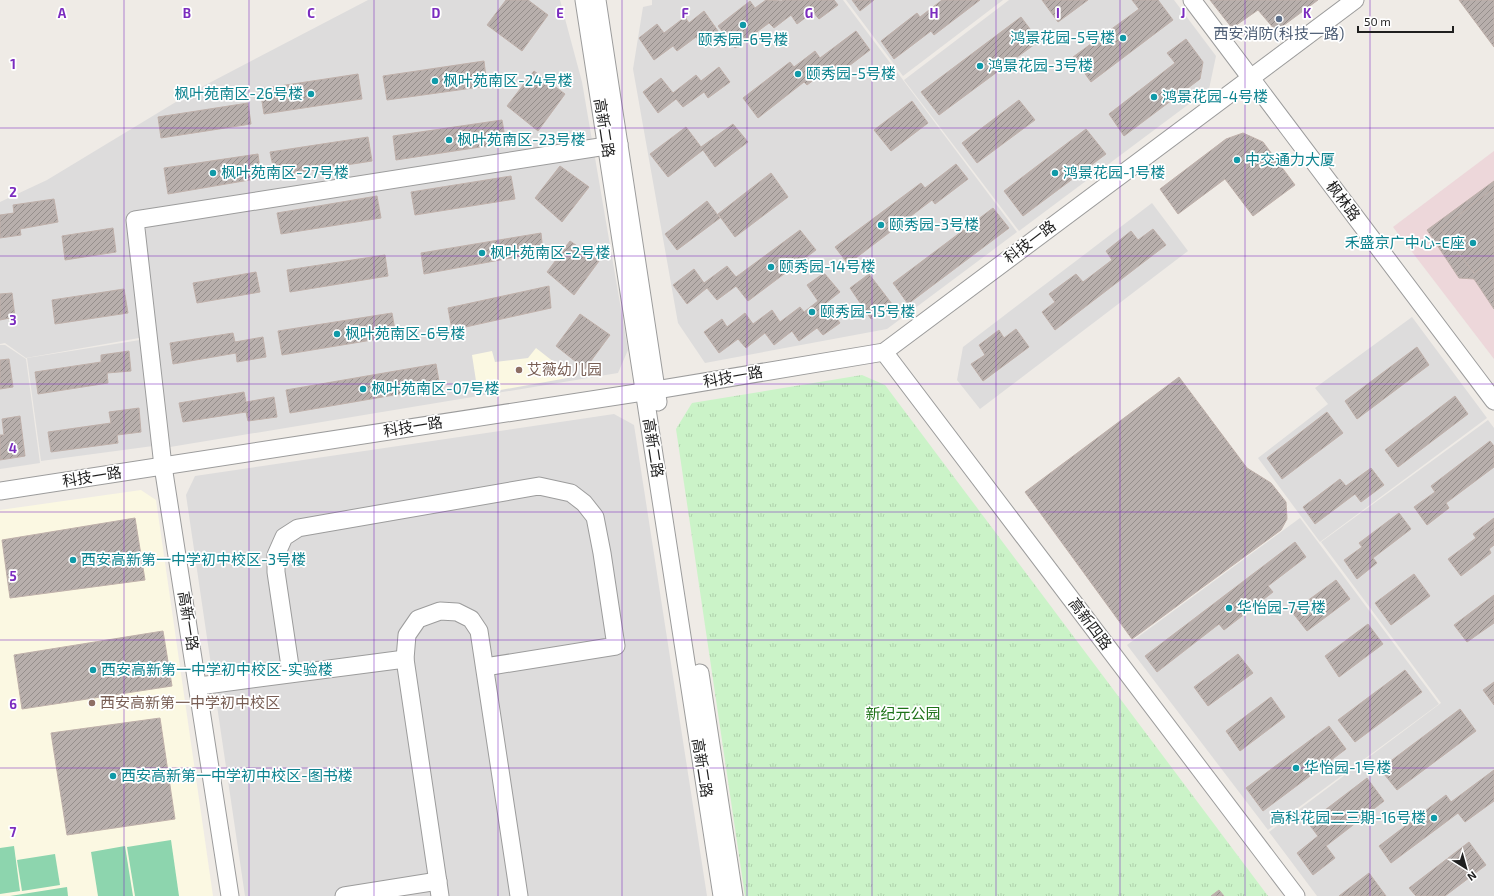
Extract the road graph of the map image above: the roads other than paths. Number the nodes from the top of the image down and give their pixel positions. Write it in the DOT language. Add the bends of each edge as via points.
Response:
graph roads {
  1 [pos="584,0"];
  2 [pos="597,0"];
  3 [pos="1192,0"];
  4 [pos="1355,0"];
  5 [pos="1251,78"];
  6 [pos="613,145"];
  7 [pos="884,352"];
  8 [pos="650,391"];
  9 [pos="1494,401"];
  10 [pos="163,466"];
  11 [pos="0,491"];
  12 [pos="405,659"];
  13 [pos="485,667"];
  14 [pos="291,673"];
  15 [pos="199,686"];
  16 [pos="439,888"];
  17 [pos="230,896"];
  18 [pos="344,896"];
  19 [pos="519,896"];
  20 [pos="722,896"];
  21 [pos="734,896"];
  22 [pos="1296,896"];
  1 -- 6 [label="street, 高新二路"];
  2 -- 6 [label="street, 高新二路"];
  3 -- 5 [label="street, 枫林路"];
  4 -- 5 [label="street, 科技一路"];
  5 -- 7 [label="street, 科技一路"];
  5 -- 9 [label="street, 枫林路"];
  6 -- 8 [label="street, 高新二路"];
  6 -- 10 [label="street, 高新一路" via="135,220"];
  7 -- 8 [label="street, 科技一路"];
  7 -- 22 [label="street, 高新四路"];
  8 -- 10 [label="street, 科技一路"];
  8 -- 20 [label="street, 高新二路"];
  8 -- 21 [label="street, 高新二路"];
  10 -- 11 [label="street, 科技一路"];
  10 -- 15 [label="street, 高新一路"];
  12 -- 13 [label="street" via="407,635 418,619 440,611 457,612 471,619 479,631"];
  12 -- 14 [label="street"];
  12 -- 16 [label="street"];
  13 -- 14 [label="street" via="616,646 595,518 584,503 571,494 539,486 298,528 284,537 276,555 276,572"];
  13 -- 19 [label="street"];
  14 -- 15 [label="street"];
  15 -- 17 [label="street, 高新一路"];
  16 -- 18 [label="street"];
}
